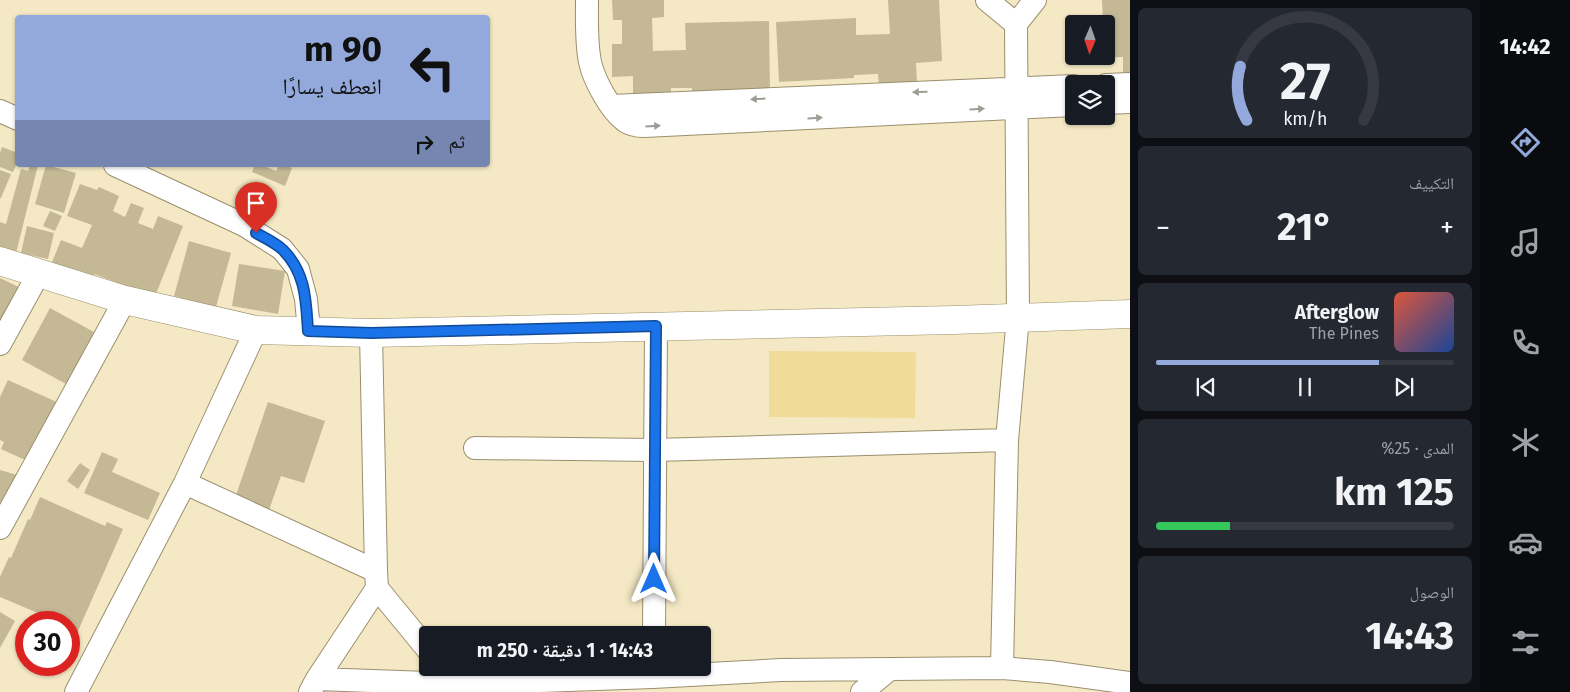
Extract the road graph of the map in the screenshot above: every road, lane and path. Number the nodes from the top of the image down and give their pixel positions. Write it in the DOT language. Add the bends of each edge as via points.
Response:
graph roads {
  1 [pos="587,0"];
  2 [pos="987,0"];
  3 [pos="1035,0"];
  4 [pos="1016,24"];
  5 [pos="1130,84"];
  6 [pos="1115,85"];
  7 [pos="1065,88"];
  8 [pos="1017,98"];
  9 [pos="1130,102"];
  10 [pos="1115,103"];
  11 [pos="1065,104"];
  12 [pos="0,111"];
  13 [pos="15,118"];
  14 [pos="119,167"];
  15 [pos="0,261"];
  16 [pos="39,274"];
  17 [pos="125,300"];
  18 [pos="1130,314"];
  19 [pos="1018,317"];
  20 [pos="656,326"];
  21 [pos="256,330"];
  22 [pos="308,331"];
  23 [pos="371,333"];
  24 [pos="0,344"];
  25 [pos="1007,440"];
  26 [pos="475,448"];
  27 [pos="655,450"];
  28 [pos="185,483"];
  29 [pos="0,528"];
  30 [pos="376,580"];
  31 [pos="654,626"];
  32 [pos="419,638"];
  33 [pos="1002,668"];
  34 [pos="890,669"];
  35 [pos="448,676"];
  36 [pos="655,678"];
  37 [pos="1130,683"];
  38 [pos="313,685"];
  39 [pos="76,692"];
  40 [pos="862,692"];
  1 -- 8 [label="street" via="589,60 596,81 611,106 627,122 644,126"];
  2 -- 4 [label="street"];
  3 -- 4 [label="street"];
  4 -- 8 [label="street"];
  5 -- 6 [label="street"];
  7 -- 8 [label="street"];
  8 -- 11 [label="street"];
  8 -- 19 [label="street"];
  9 -- 10 [label="street"];
  12 -- 13 [label="street"];
  14 -- 22 [label="street" via="244,225 282,249 298,269 306,299"];
  15 -- 16 [label="main road"];
  16 -- 17 [label="main road"];
  16 -- 24 [label="street"];
  17 -- 21 [label="main road"];
  17 -- 29 [label="street"];
  18 -- 19 [label="main road"];
  19 -- 20 [label="main road"];
  19 -- 25 [label="street"];
  20 -- 23 [label="main road"];
  20 -- 27 [label="street"];
  21 -- 22 [label="main road"];
  21 -- 28 [label="street"];
  22 -- 23 [label="main road"];
  23 -- 30 [label="street"];
  25 -- 27 [label="street"];
  25 -- 33 [label="street"];
  26 -- 27 [label="street"];
  27 -- 31 [label="street"];
  28 -- 30 [label="street"];
  28 -- 39 [label="street"];
  30 -- 32 [label="street"];
  30 -- 38 [label="street"];
  33 -- 34 [label="street"];
  33 -- 37 [label="street"];
  34 -- 36 [label="street" via="781,670"];
  34 -- 40 [label="street"];
  35 -- 36 [label="street"];
  35 -- 38 [label="street"];
}
